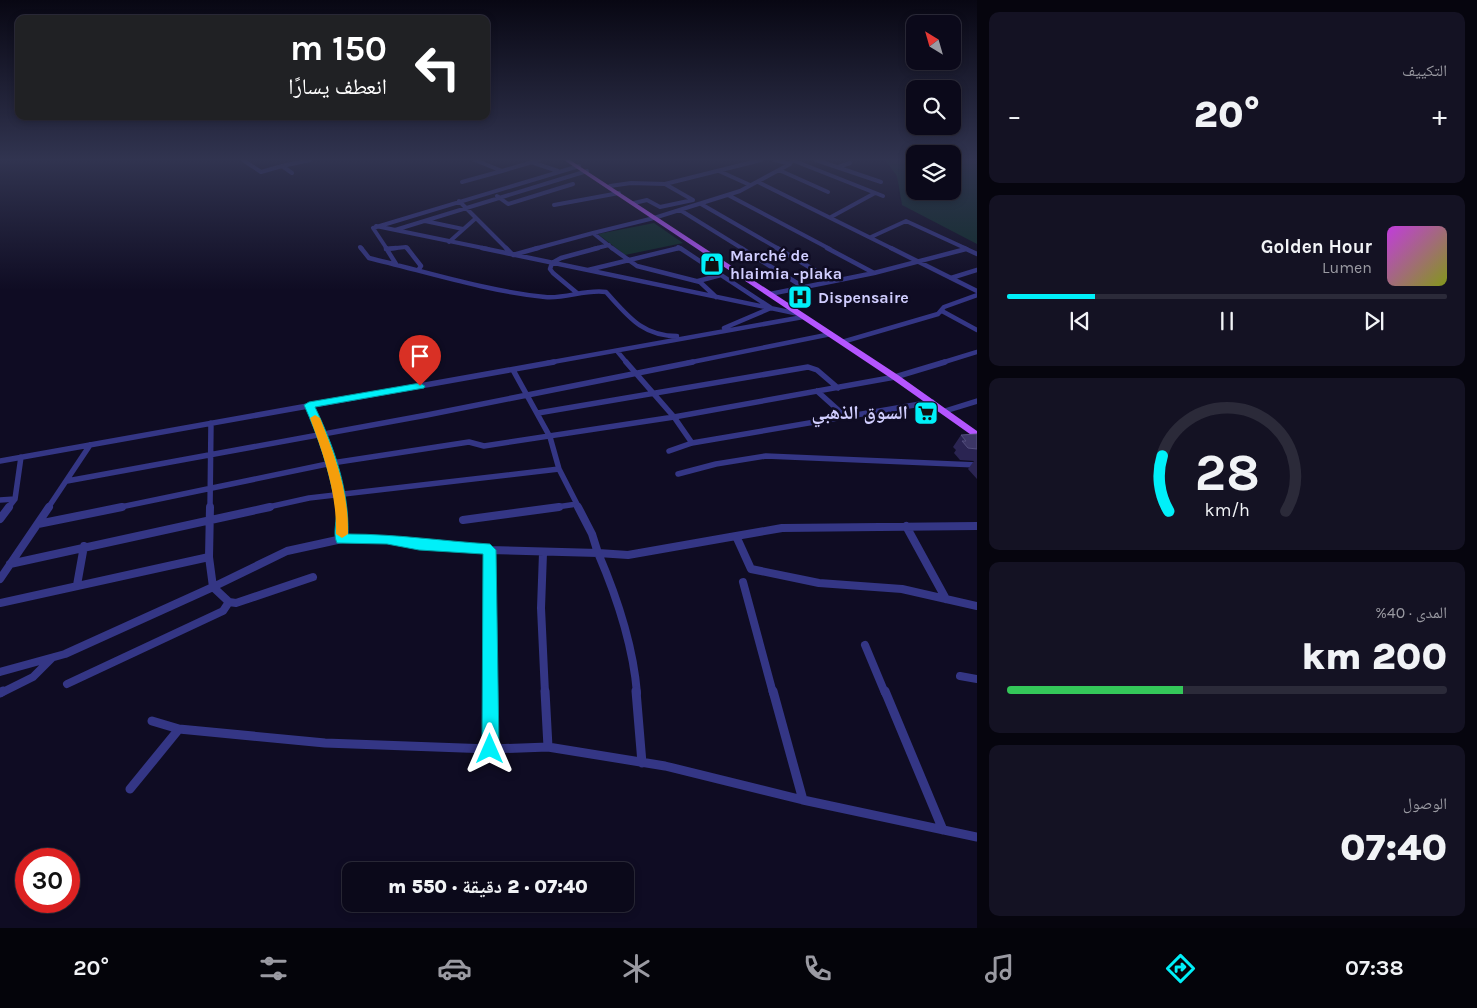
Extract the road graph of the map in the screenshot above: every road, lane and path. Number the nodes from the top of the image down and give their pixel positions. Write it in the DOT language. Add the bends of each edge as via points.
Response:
graph roads {
  1 [pos="454,203"];
  2 [pos="461,203"];
  3 [pos="482,203"];
  4 [pos="563,203"];
  5 [pos="634,203"];
  6 [pos="653,203"];
  7 [pos="676,203"];
  8 [pos="684,203"];
  9 [pos="744,203"];
  10 [pos="802,203"];
  11 [pos="856,203"];
  12 [pos="701,204"];
  13 [pos="554,205"];
  14 [pos="690,207"];
  15 [pos="467,208"];
  16 [pos="680,210"];
  17 [pos="831,217"];
  18 [pos="476,218"];
  19 [pos="654,218"];
  20 [pos="424,221"];
  21 [pos="376,226"];
  22 [pos="463,229"];
  23 [pos="394,230"];
  24 [pos="593,233"];
  25 [pos="871,237"];
  26 [pos="449,242"];
  27 [pos="609,245"];
  28 [pos="360,247"];
  29 [pos="966,249"];
  30 [pos="386,250"];
  31 [pos="977,254"];
  32 [pos="513,255"];
  33 [pos="628,259"];
  34 [pos="919,262"];
  35 [pos="552,263"];
  36 [pos="396,264"];
  37 [pos="419,270"];
  38 [pos="587,270"];
  39 [pos="977,270"];
  40 [pos="874,273"];
  41 [pos="721,275"];
  42 [pos="952,278"];
  43 [pos="698,281"];
  44 [pos="833,281"];
  45 [pos="804,288"];
  46 [pos="977,291"];
  47 [pos="577,293"];
  48 [pos="770,294"];
  49 [pos="977,296"];
  50 [pos="716,297"];
  51 [pos="771,308"];
  52 [pos="942,311"];
  53 [pos="801,315"];
  54 [pos="977,330"];
  55 [pos="831,334"];
  56 [pos="842,342"];
  57 [pos="616,351"];
  58 [pos="977,352"];
  59 [pos="512,370"];
  60 [pos="634,373"];
  61 [pos="894,377"];
  62 [pos="838,388"];
  63 [pos="817,391"];
  64 [pos="527,394"];
  65 [pos="652,394"];
  66 [pos="977,400"];
  67 [pos="932,402"];
  68 [pos="309,405"];
  69 [pos="945,411"];
  70 [pos="538,413"];
  71 [pos="674,417"];
  72 [pos="846,417"];
  73 [pos="211,423"];
  74 [pos="322,432"];
  75 [pos="977,436"];
  76 [pos="550,437"];
  77 [pos="692,443"];
  78 [pos="90,444"];
  79 [pos="669,451"];
  80 [pos="210,454"];
  81 [pos="21,457"];
  82 [pos="0,461"];
  83 [pos="332,463"];
  84 [pos="977,465"];
  85 [pos="559,469"];
  86 [pos="678,474"];
  87 [pos="67,481"];
  88 [pos="211,487"];
  89 [pos="338,494"];
  90 [pos="15,499"];
  91 [pos="0,500"];
  92 [pos="577,504"];
  93 [pos="209,518"];
  94 [pos="0,519"];
  95 [pos="463,520"];
  96 [pos="38,524"];
  97 [pos="906,526"];
  98 [pos="977,526"];
  99 [pos="736,536"];
  100 [pos="342,539"];
  101 [pos="84,546"];
  102 [pos="490,550"];
  103 [pos="543,553"];
  104 [pos="598,553"];
  105 [pos="209,557"];
  106 [pos="10,564"];
  107 [pos="313,577"];
  108 [pos="0,579"];
  109 [pos="744,582"];
  110 [pos="77,585"];
  111 [pos="213,587"];
  112 [pos="946,599"];
  113 [pos="229,602"];
  114 [pos="0,603"];
  115 [pos="977,606"];
  116 [pos="865,645"];
  117 [pos="53,657"];
  118 [pos="0,672"];
  119 [pos="960,676"];
  120 [pos="977,679"];
  121 [pos="67,684"];
  122 [pos="0,693"];
  123 [pos="152,721"];
  124 [pos="179,729"];
  125 [pos="548,748"];
  126 [pos="490,749"];
  127 [pos="642,763"];
  128 [pos="130,789"];
  129 [pos="803,800"];
  130 [pos="943,830"];
  131 [pos="977,836"];
  1 -- 21 [label="street"];
  2 -- 15 [label="street"];
  3 -- 15 [label="street"];
  4 -- 13 [label="street"];
  5 -- 19 [label="main road"];
  6 -- 7 [label="street" via="660,207"];
  8 -- 14 [label="street"];
  9 -- 40 [label="street"];
  10 -- 17 [label="street"];
  11 -- 17 [label="street"];
  12 -- 14 [label="street"];
  12 -- 44 [label="street"];
  14 -- 16 [label="street"];
  15 -- 18 [label="street"];
  15 -- 20 [label="street"];
  16 -- 19 [label="street"];
  16 -- 45 [label="street"];
  17 -- 25 [label="street"];
  18 -- 22 [label="street"];
  18 -- 32 [label="street"];
  19 -- 24 [label="street"];
  19 -- 48 [label="main road"];
  20 -- 22 [label="street"];
  20 -- 23 [label="street"];
  21 -- 23 [label="street"];
  21 -- 30 [label="street" via="372,229"];
  22 -- 26 [label="street"];
  23 -- 26 [label="street"];
  24 -- 27 [label="street"];
  24 -- 32 [label="street"];
  25 -- 29 [label="street" via="906,221"];
  25 -- 34 [label="street"];
  26 -- 32 [label="street"];
  27 -- 33 [label="street"];
  27 -- 35 [label="street"];
  28 -- 36 [label="street" via="369,258"];
  29 -- 31 [label="street"];
  29 -- 34 [label="street"];
  30 -- 36 [label="street"];
  30 -- 37 [label="street" via="406,247 420,266"];
  32 -- 35 [label="street"];
  33 -- 38 [label="street"];
  33 -- 41 [label="street" via="679,248"];
  33 -- 43 [label="street" via="653,272"];
  34 -- 40 [label="street"];
  34 -- 42 [label="street"];
  35 -- 38 [label="street"];
  35 -- 47 [label="street" via="553,273"];
  36 -- 37 [label="street"];
  37 -- 47 [label="street" via="539,296 559,298"];
  38 -- 50 [label="street"];
  39 -- 42 [label="street"];
  40 -- 44 [label="street"];
  41 -- 43 [label="street"];
  41 -- 51 [label="street"];
  42 -- 46 [label="street"];
  43 -- 50 [label="street"];
  44 -- 45 [label="street"];
  45 -- 48 [label="street"];
  47 -- 51 [label="street" via="606,292 637,326 672,337 729,326"];
  48 -- 53 [label="main road"];
  49 -- 52 [label="street" via="944,307"];
  50 -- 51 [label="street"];
  51 -- 53 [label="street"];
  52 -- 54 [label="street"];
  52 -- 56 [label="street"];
  53 -- 55 [label="main road"];
  53 -- 57 [label="street"];
  55 -- 56 [label="main road"];
  55 -- 60 [label="street"];
  56 -- 61 [label="main road"];
  57 -- 59 [label="street"];
  57 -- 60 [label="street"];
  58 -- 61 [label="street"];
  59 -- 64 [label="street"];
  59 -- 68 [label="street"];
  60 -- 64 [label="street"];
  60 -- 65 [label="street"];
  61 -- 62 [label="street"];
  61 -- 67 [label="main road"];
  62 -- 63 [label="street"];
  62 -- 65 [label="street" via="808,366"];
  63 -- 71 [label="street"];
  63 -- 72 [label="street"];
  64 -- 70 [label="street"];
  64 -- 74 [label="street"];
  65 -- 70 [label="street"];
  65 -- 71 [label="street"];
  66 -- 69 [label="street"];
  67 -- 69 [label="main road"];
  67 -- 72 [label="street"];
  68 -- 73 [label="street"];
  68 -- 74 [label="street"];
  69 -- 75 [label="main road"];
  70 -- 76 [label="street"];
  71 -- 76 [label="street"];
  71 -- 77 [label="street"];
  72 -- 77 [label="street"];
  73 -- 78 [label="street"];
  73 -- 80 [label="street"];
  74 -- 80 [label="street"];
  74 -- 83 [label="street"];
  76 -- 83 [label="street" via="484,446 470,442"];
  76 -- 85 [label="street"];
  77 -- 79 [label="street"];
  78 -- 81 [label="street"];
  78 -- 87 [label="street"];
  80 -- 87 [label="street"];
  80 -- 88 [label="street"];
  81 -- 82 [label="street"];
  81 -- 90 [label="street"];
  83 -- 88 [label="street"];
  83 -- 89 [label="street"];
  84 -- 86 [label="street" via="766,456"];
  85 -- 89 [label="street"];
  85 -- 92 [label="street"];
  87 -- 96 [label="street"];
  88 -- 93 [label="street"];
  88 -- 96 [label="street"];
  89 -- 93 [label="street"];
  89 -- 100 [label="street"];
  90 -- 91 [label="street"];
  90 -- 94 [label="street"];
  92 -- 95 [label="street"];
  92 -- 104 [label="street"];
  93 -- 101 [label="street"];
  93 -- 105 [label="street"];
  96 -- 106 [label="street"];
  97 -- 98 [label="street"];
  97 -- 99 [label="street" via="782,528"];
  97 -- 112 [label="street"];
  99 -- 104 [label="street" via="628,555"];
  99 -- 112 [label="street" via="751,569 819,583 902,589"];
  100 -- 102 [label="street" via="387,539 419,545"];
  100 -- 111 [label="street" via="287,551"];
  101 -- 106 [label="street"];
  101 -- 110 [label="street"];
  102 -- 103 [label="street"];
  102 -- 126 [label="street"];
  103 -- 104 [label="street"];
  103 -- 125 [label="street" via="541,608"];
  104 -- 127 [label="street" via="614,591 635,672"];
  105 -- 110 [label="street"];
  105 -- 111 [label="street"];
  106 -- 108 [label="street"];
  107 -- 113 [label="street" via="236,603"];
  109 -- 129 [label="street"];
  110 -- 114 [label="street"];
  111 -- 113 [label="street"];
  111 -- 117 [label="street"];
  112 -- 115 [label="street"];
  113 -- 121 [label="street" via="223,611"];
  116 -- 130 [label="street"];
  117 -- 118 [label="street"];
  117 -- 122 [label="street" via="33,677"];
  119 -- 120 [label="street"];
  123 -- 124 [label="street"];
  124 -- 126 [label="street" via="325,743"];
  124 -- 128 [label="street"];
  125 -- 126 [label="street"];
  125 -- 127 [label="street"];
  127 -- 129 [label="street"];
  129 -- 130 [label="street"];
  130 -- 131 [label="street"];
}
